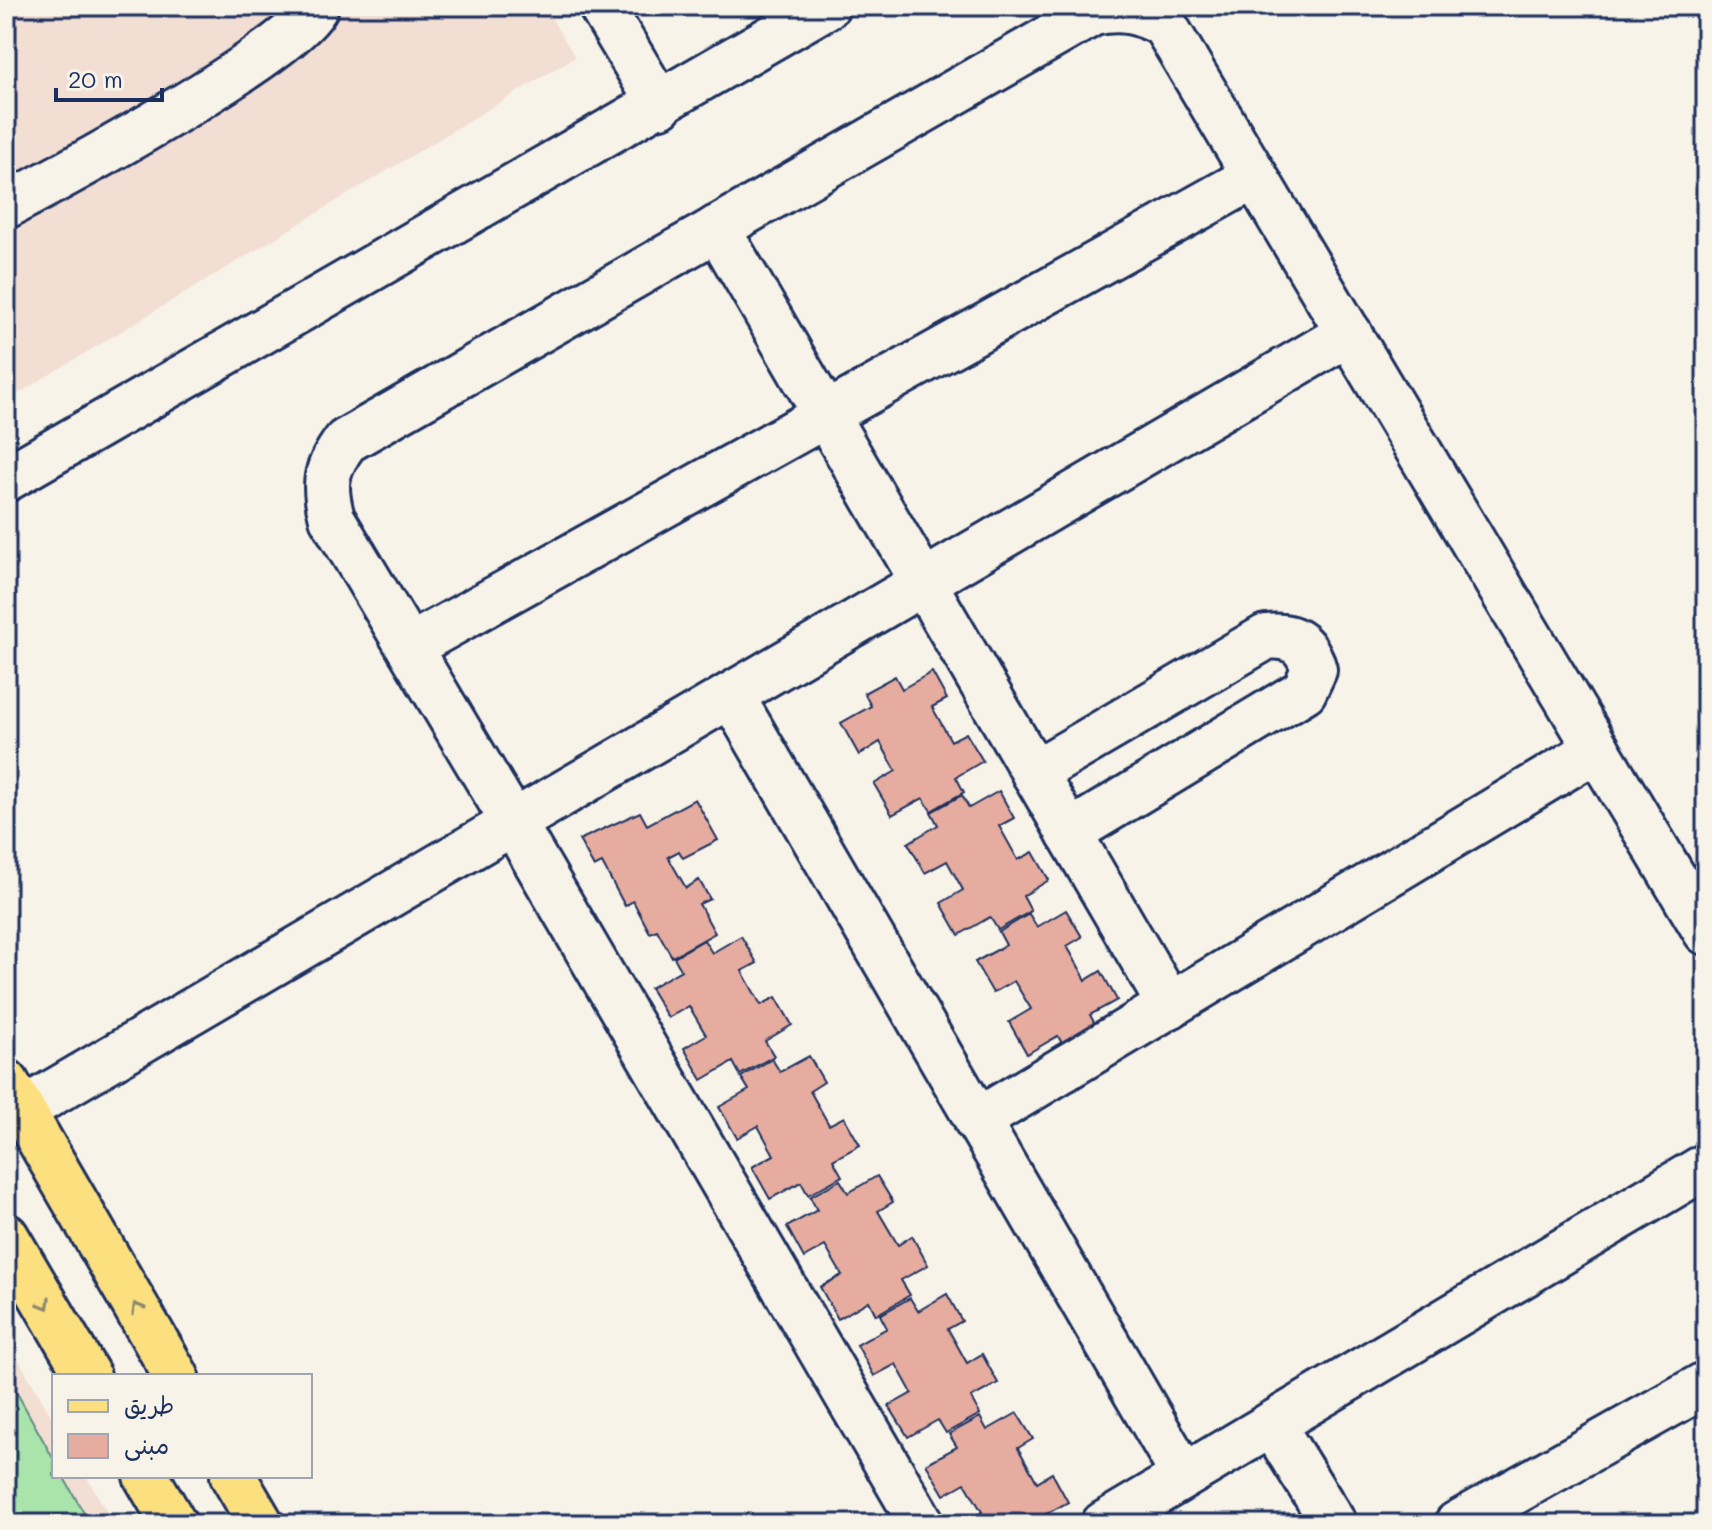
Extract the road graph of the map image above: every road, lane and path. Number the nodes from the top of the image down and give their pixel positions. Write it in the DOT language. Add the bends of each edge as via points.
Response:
graph roads {
  1 [pos="316,6"];
  2 [pos="601,6"];
  3 [pos="827,6"];
  4 [pos="660,105"];
  5 [pos="1255,176"];
  6 [pos="6,206"];
  7 [pos="717,228"];
  8 [pos="1349,333"];
  9 [pos="825,415"];
  10 [pos="6,479"];
  11 [pos="923,582"];
  12 [pos="409,647"];
  13 [pos="731,695"];
  14 [pos="1597,749"];
  15 [pos="1034,773"];
  16 [pos="513,822"];
  17 [pos="1069,833"];
  18 [pos="1706,932"];
  19 [pos="1170,1006"];
  20 [pos="14,1096"];
  21 [pos="977,1121"];
  22 [pos="1706,1166"];
  23 [pos="6,1236"];
  24 [pos="87,1374"];
  25 [pos="175,1374"];
  26 [pos="1706,1384"];
  27 [pos="1272,1424"];
  28 [pos="1184,1476"];
  29 [pos="147,1478"];
  30 [pos="234,1478"];
  31 [pos="174,1524"];
  32 [pos="261,1524"];
  33 [pos="922,1524"];
  34 [pos="1104,1524"];
  35 [pos="1334,1524"];
  36 [pos="1457,1524"];
  1 -- 6 [label="street" via="288,38 91,162"];
  2 -- 4 [label="street"];
  3 -- 4 [label="street"];
  4 -- 10 [label="street"];
  5 -- 7 [label="street" via="1164,24 1139,11 1117,8 1093,13"];
  5 -- 8 [label="street"];
  5 -- 9 [label="street"];
  7 -- 9 [label="street"];
  7 -- 12 [label="street" via="346,441 332,461 325,491 332,518"];
  8 -- 11 [label="street"];
  8 -- 14 [label="street"];
  9 -- 11 [label="street"];
  9 -- 12 [label="street"];
  11 -- 13 [label="street"];
  11 -- 15 [label="street"];
  12 -- 16 [label="street"];
  13 -- 16 [label="street"];
  13 -- 21 [label="street"];
  14 -- 18 [label="street"];
  14 -- 19 [label="street"];
  15 -- 17 [label="street"];
  15 -- 17 [label="street" via="1266,637 1298,640 1311,656 1314,670 1304,691"];
  16 -- 20 [label="street"];
  16 -- 33 [label="street"];
  17 -- 19 [label="street"];
  19 -- 21 [label="street"];
  25 -- 20 [label="main road, one-way"];
  21 -- 28 [label="street"];
  22 -- 27 [label="street"];
  23 -- 24 [label="main road, one-way"];
  26 -- 36 [label="street"];
  27 -- 28 [label="street"];
  27 -- 35 [label="street"];
  28 -- 34 [label="street"];
  29 -- 31 [label="main road"];
  30 -- 32 [label="main road"];
}
